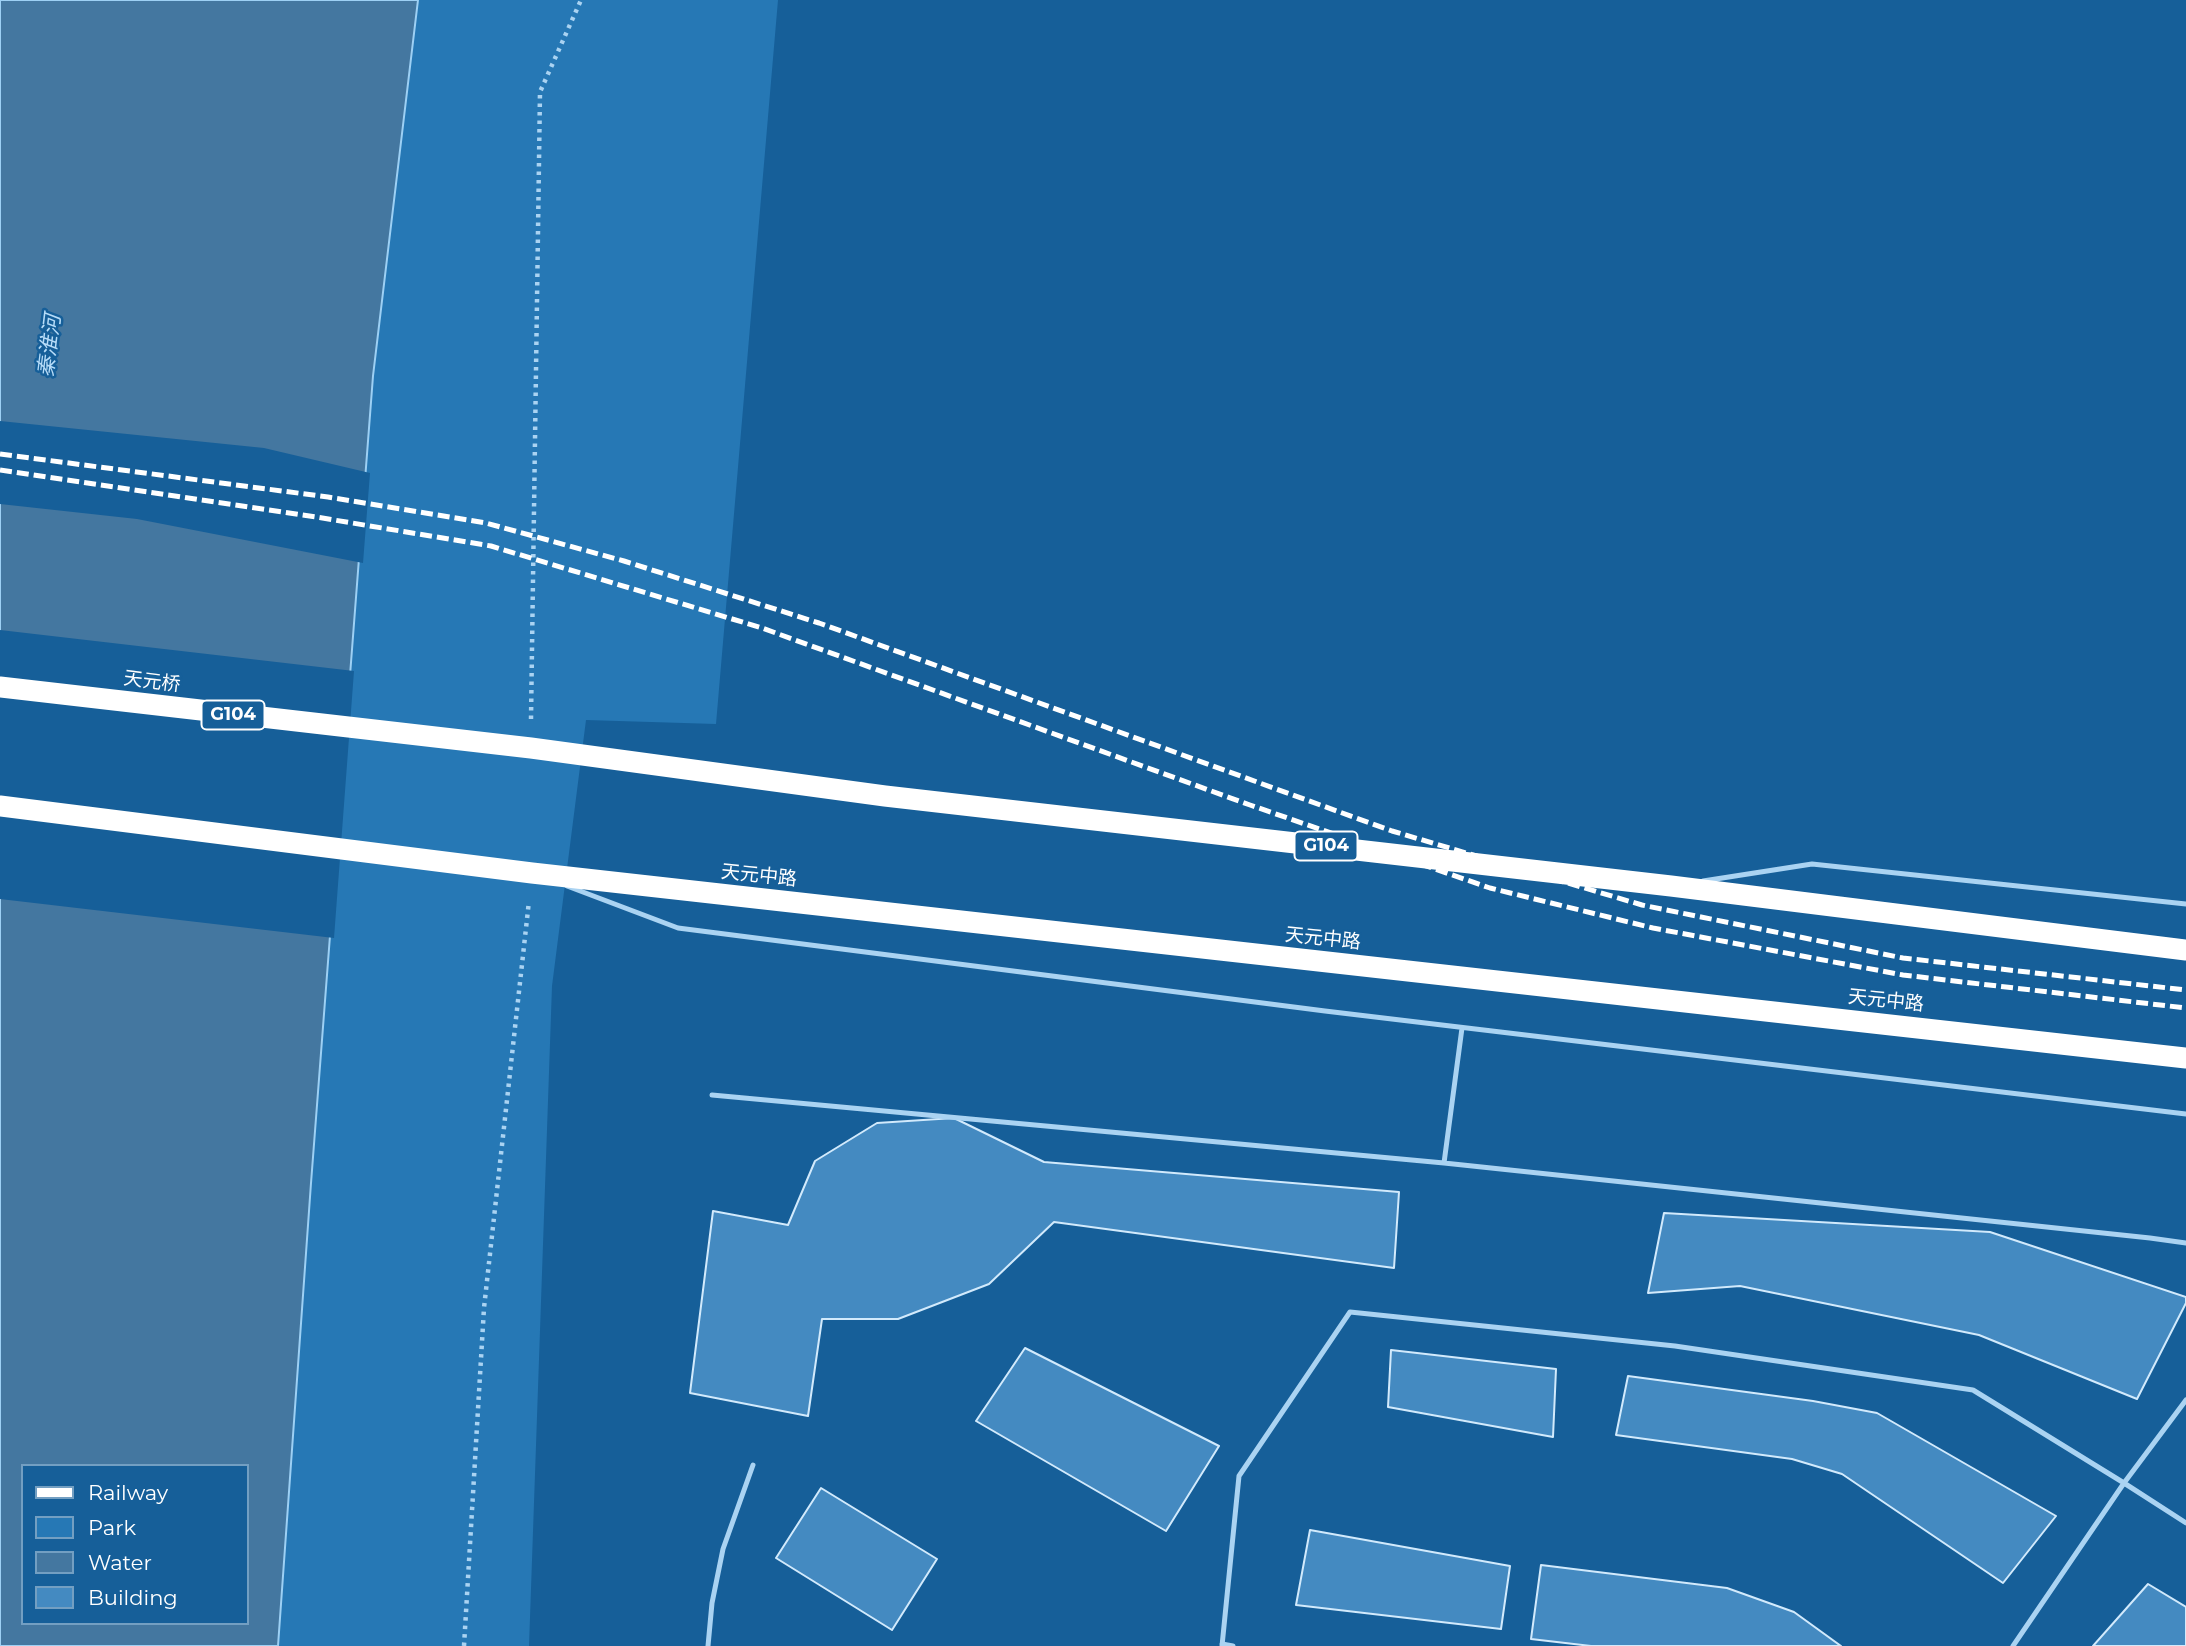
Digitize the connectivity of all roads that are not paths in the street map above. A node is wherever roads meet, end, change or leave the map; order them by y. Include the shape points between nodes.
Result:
1 (0, 687) edge
2 (0, 806) edge
3 (532, 873) junction
4 (1671, 886) junction
5 (2186, 904) edge
6 (2186, 950) edge
7 (1462, 1028) junction
8 (2186, 1058) edge
9 (712, 1095) dead end
10 (2186, 1114) edge
11 (1444, 1163) junction
12 (2186, 1243) edge
13 (2186, 1400) edge
14 (753, 1465) dead end
15 (2124, 1483) junction
16 (2186, 1523) edge
17 (1222, 1645) edge
18 (708, 1646) edge
19 (1233, 1646) edge
20 (2013, 1646) edge

1 - 4 highway, 天元桥 / G104 via 531,748 885,796
2 - 3 highway, 天元中路
3 - 7 lane via 678,928
3 - 8 highway, 天元中路
4 - 5 lane via 1812,864
4 - 6 highway, G104
7 - 10 lane
7 - 11 lane
9 - 11 lane
11 - 12 lane
13 - 15 lane
14 - 18 lane via 723,1549
15 - 16 lane
15 - 17 lane via 1973,1390 1675,1346 1350,1312 1239,1476
15 - 20 lane
17 - 19 lane

